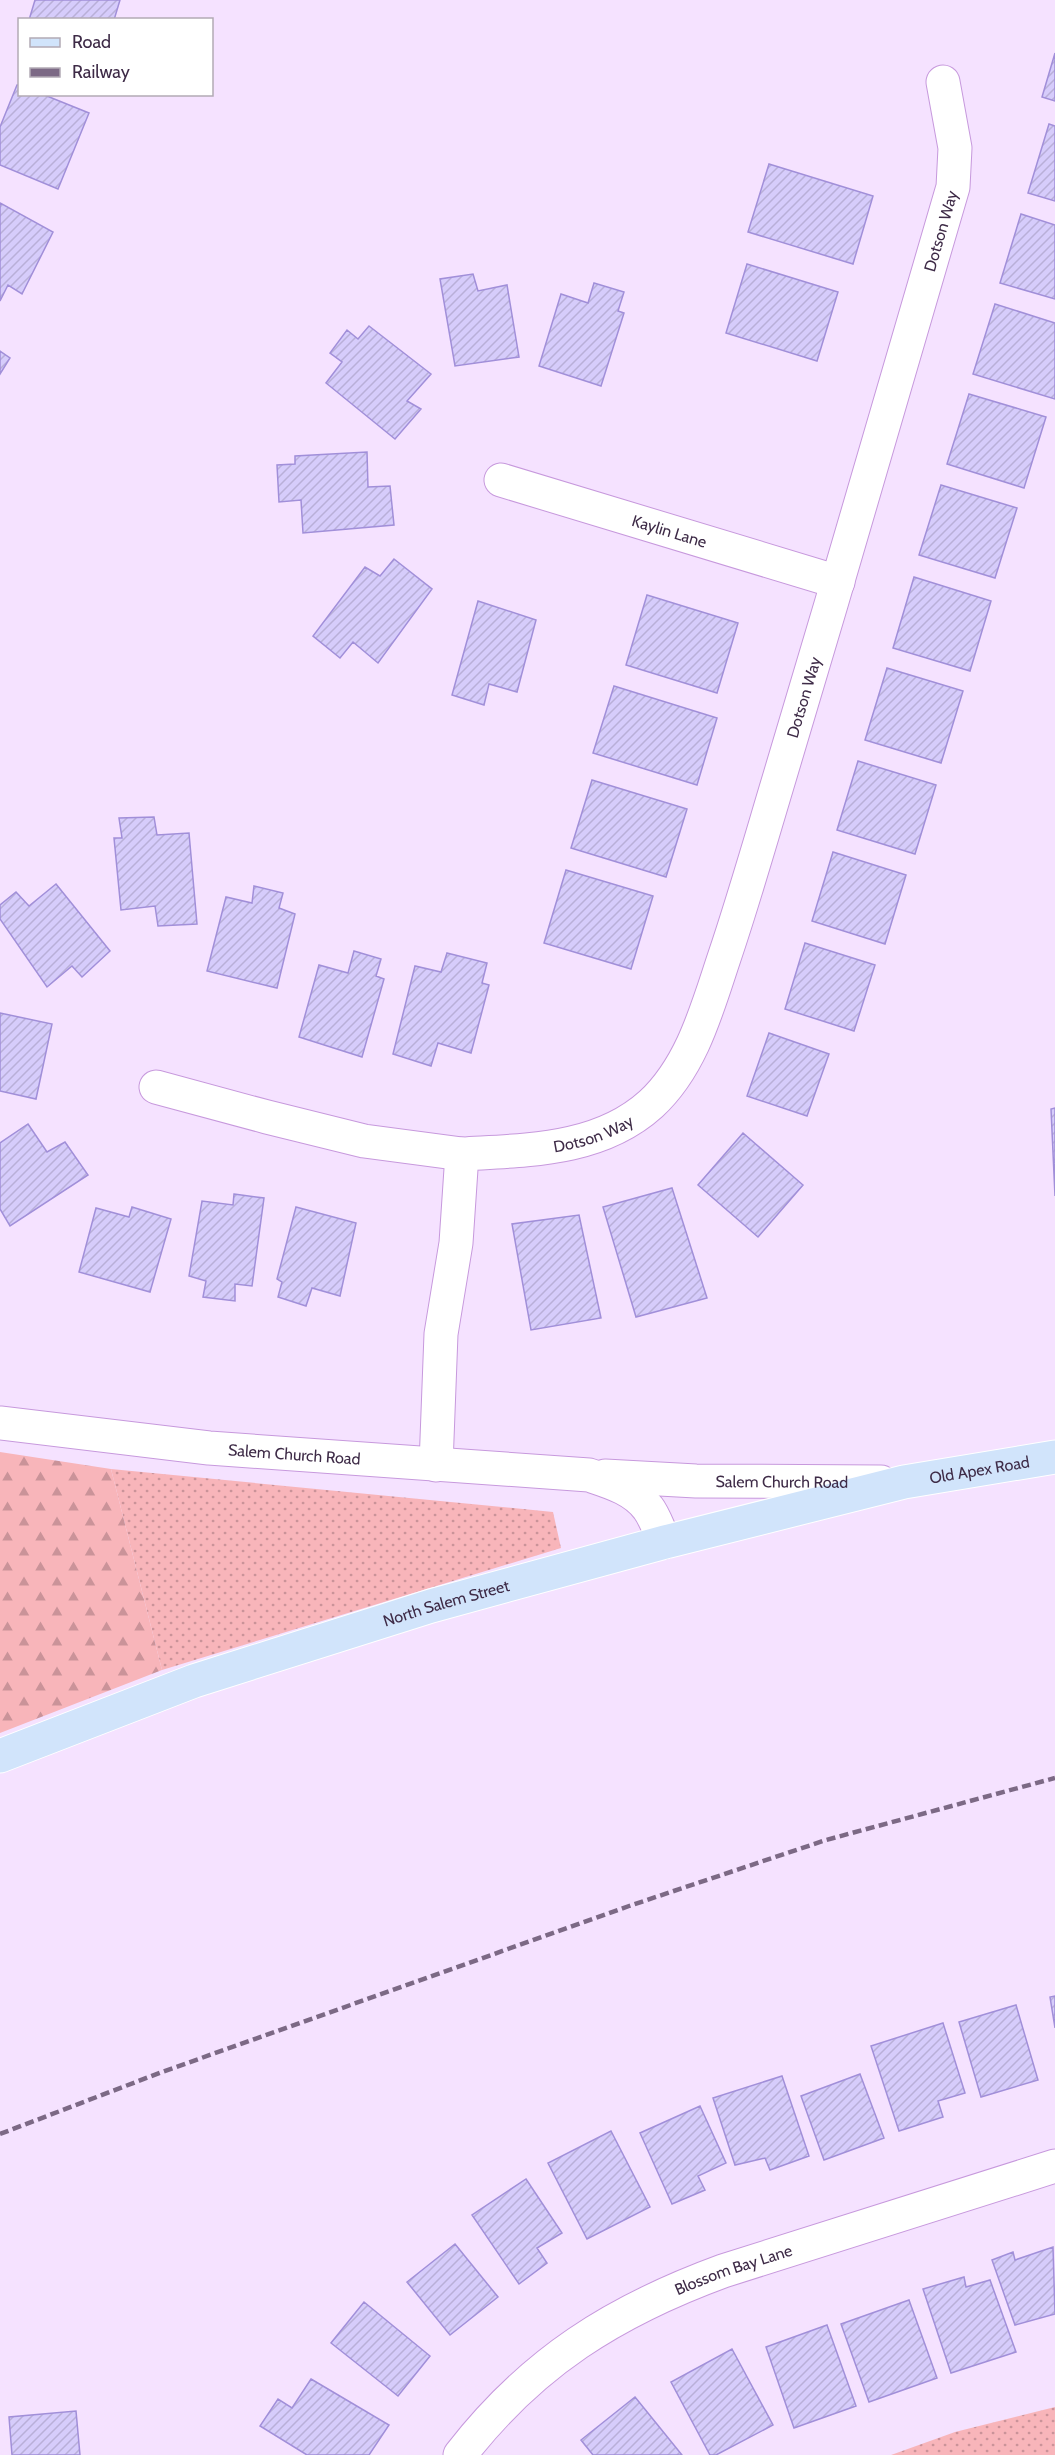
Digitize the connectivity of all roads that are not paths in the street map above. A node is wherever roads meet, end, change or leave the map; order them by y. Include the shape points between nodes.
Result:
1 (943, 82) dead end
2 (501, 480) dead end
3 (838, 582) junction
4 (156, 1087) dead end
5 (462, 1154) junction
6 (0, 1423) edge
7 (1055, 1457) edge
8 (436, 1465) junction
9 (589, 1475) junction
10 (904, 1482) junction
11 (665, 1542) junction
12 (0, 1756) edge
13 (1055, 2166) edge
14 (460, 2455) edge

1 - 3 street, Dotson Way via 955,148 953,187
2 - 3 street, Kaylin Lane
3 - 5 street, Dotson Way via 734,930 707,1010 683,1064 651,1104 580,1142 549,1149
4 - 5 street, Dotson Way via 364,1141
5 - 8 street via 456,1243 441,1334
6 - 8 street, Salem Church Road via 209,1448
7 - 10 main road, Old Apex Road
8 - 9 street, Salem Church Road
9 - 10 street, Salem Church Road via 696,1481
9 - 11 street, Salem Church Road via 615,1483 647,1507
10 - 11 main road, North Salem Street
11 - 12 main road, North Salem Street via 430,1606 194,1681
13 - 14 street, Blossom Bay Lane via 723,2271 643,2304 603,2325 528,2381 485,2423

